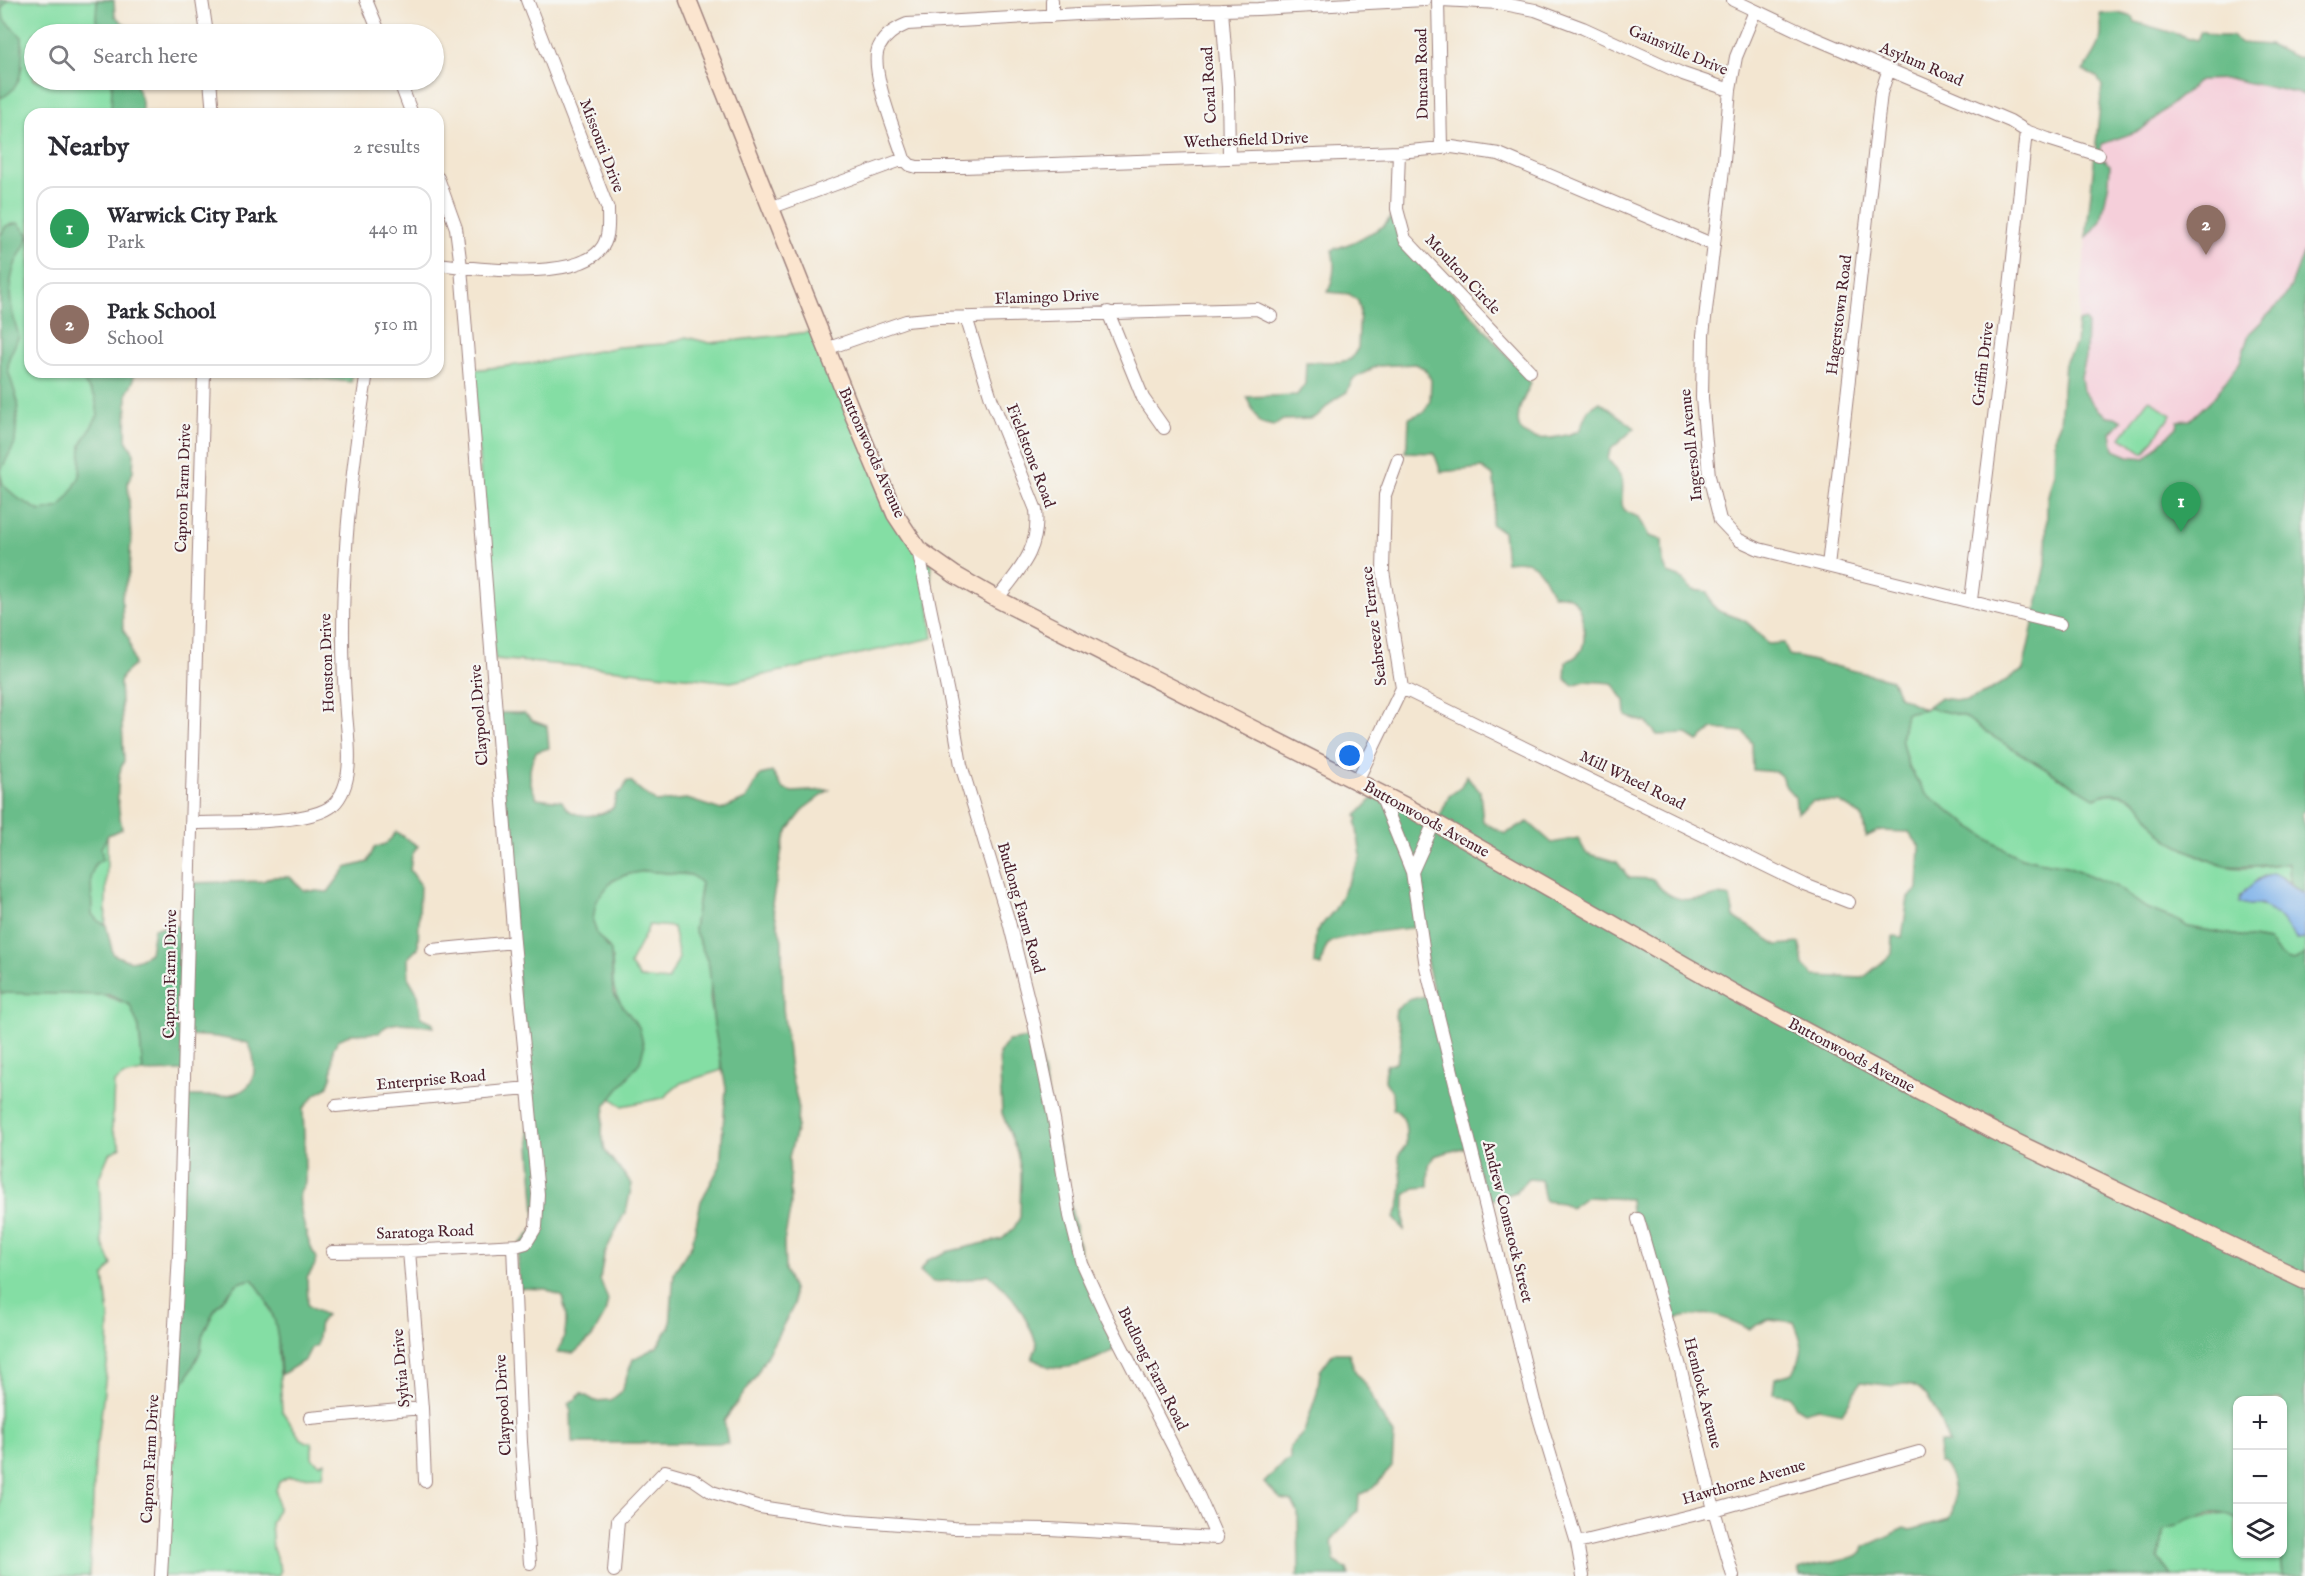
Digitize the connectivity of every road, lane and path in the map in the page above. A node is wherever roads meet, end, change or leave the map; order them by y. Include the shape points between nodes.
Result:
1 (202, 0) edge
2 (366, 0) edge
3 (526, 0) edge
4 (688, 0) edge
5 (1052, 0) edge
6 (1424, 0) edge
7 (1439, 0) edge
8 (1733, 0) edge
9 (1222, 10) junction
10 (1755, 11) junction
11 (1052, 16) junction
12 (206, 24) edge
13 (376, 24) edge
14 (1889, 69) junction
15 (211, 90) edge
16 (403, 90) edge
17 (1730, 90) junction
18 (212, 108) edge
19 (410, 108) edge
20 (2026, 131) junction
21 (1441, 147) junction
22 (1399, 152) junction
23 (2099, 155) dead end
24 (1229, 158) junction
25 (904, 159) junction
26 (444, 195) edge
27 (770, 208) junction
28 (1714, 245) junction
29 (444, 265) edge
30 (461, 267) junction
31 (1108, 312) junction
32 (1271, 316) dead end
33 (966, 317) junction
34 (826, 349) junction
35 (1530, 371) dead end
36 (204, 378) edge
37 (366, 378) edge
38 (1164, 428) dead end
39 (1398, 460) dead end
40 (918, 549) junction
41 (1828, 566) junction
42 (998, 599) junction
43 (1971, 600) junction
44 (2060, 624) dead end
45 (1402, 688) junction
46 (1357, 781) junction
47 (1380, 794) junction
48 (190, 823) junction
49 (1434, 823) junction
50 (1412, 872) junction
51 (1849, 902) dead end
52 (514, 942) junction
53 (432, 950) dead end
54 (528, 1088) junction
55 (336, 1106) dead end
56 (1638, 1219) dead end
57 (516, 1246) junction
58 (409, 1251) junction
59 (332, 1252) dead end
60 (2305, 1281) edge
61 (422, 1408) junction
62 (310, 1418) dead end
63 (1919, 1452) dead end
64 (425, 1482) dead end
65 (1714, 1510) junction
66 (1577, 1543) junction
67 (530, 1563) dead end
68 (614, 1571) dead end
69 (161, 1576) edge
70 (1583, 1576) edge
71 (1732, 1576) edge

1 - 12 street
2 - 13 street
3 - 30 street, Missouri Drive via 608,209 608,233 600,250 579,264 515,270
4 - 27 street, Buttonwoods Avenue
5 - 11 street
6 - 9 street
7 - 17 street, Gainsville Drive via 1499,3 1535,10 1683,74
7 - 21 street, Duncan Road
8 - 10 street, Asylum Road
9 - 11 street
9 - 24 street, Coral Road
10 - 14 street, Asylum Road
10 - 17 street, Ingersoll Avenue via 1736,57
11 - 25 street via 907,24 887,34 878,47 877,73
14 - 20 street, Asylum Road
14 - 41 street, Hagerstown Road via 1881,93
15 - 18 street
16 - 19 street
17 - 28 street, Ingersoll Avenue
20 - 23 street, Asylum Road
20 - 43 street, Griffin Drive
21 - 22 street, Wethersfield Drive
21 - 28 street, Wethersfield Drive via 1499,154
22 - 24 street, Wethersfield Drive
22 - 35 street, Moulton Circle via 1397,208 1405,238
24 - 25 street, Wethersfield Drive via 963,167 916,167
25 - 27 street
26 - 30 street, Claypool Drive via 456,228
27 - 34 street, Buttonwoods Avenue
28 - 41 street, Ingersoll Avenue via 1703,335 1702,389 1715,507 1724,526 1749,546
29 - 30 street, Missouri Drive
30 - 52 street, Claypool Drive
31 - 32 street, Flamingo Drive via 1257,309
31 - 33 street, Flamingo Drive
31 - 38 street via 1143,398
33 - 34 street, Flamingo Drive via 906,321
33 - 42 street, Fieldstone Road via 991,398 1036,510 1038,525 1026,561
34 - 40 street, Buttonwoods Avenue via 896,514
36 - 48 street, Capron Farm Drive
37 - 48 street, Houston Drive via 344,575 342,640 350,766 342,790 335,803 323,812 287,819
39 - 45 street, Seabreeze Terrace via 1384,495 1383,571
40 - 42 street, Buttonwoods Avenue
40 - 68 street, Budlong Farm Road via 961,765 1009,922 1034,1023 1082,1264 1216,1538 846,1520 760,1507 665,1471 618,1520
41 - 43 street, Ingersoll Avenue
42 - 46 street, Buttonwoods Avenue
43 - 44 street, Ingersoll Avenue
45 - 46 street, Seabreeze Terrace
45 - 51 street, Mill Wheel Road via 1805,885
46 - 47 street, Buttonwoods Avenue
47 - 49 street, Buttonwoods Avenue
47 - 50 street, Andrew Comstock Street
48 - 69 street, Capron Farm Drive via 179,1253
49 - 50 street
49 - 60 street, Buttonwoods Avenue via 1734,993 1993,1131
50 - 66 street, Andrew Comstock Street via 1426,967 1534,1401
52 - 53 street
52 - 54 street, Claypool Drive
54 - 55 street, Enterprise Road
54 - 57 street, Claypool Drive via 536,1227 526,1243
56 - 65 street, Hemlock Avenue via 1681,1370
57 - 58 street, Saratoga Road
57 - 67 street, Claypool Drive via 521,1442
58 - 59 street, Saratoga Road
58 - 61 street, Sylvia Drive
61 - 62 street
61 - 64 street, Sylvia Drive
63 - 65 street, Hawthorne Avenue
65 - 66 street, Hawthorne Avenue
65 - 71 street, Hemlock Avenue
66 - 70 street, Andrew Comstock Street

